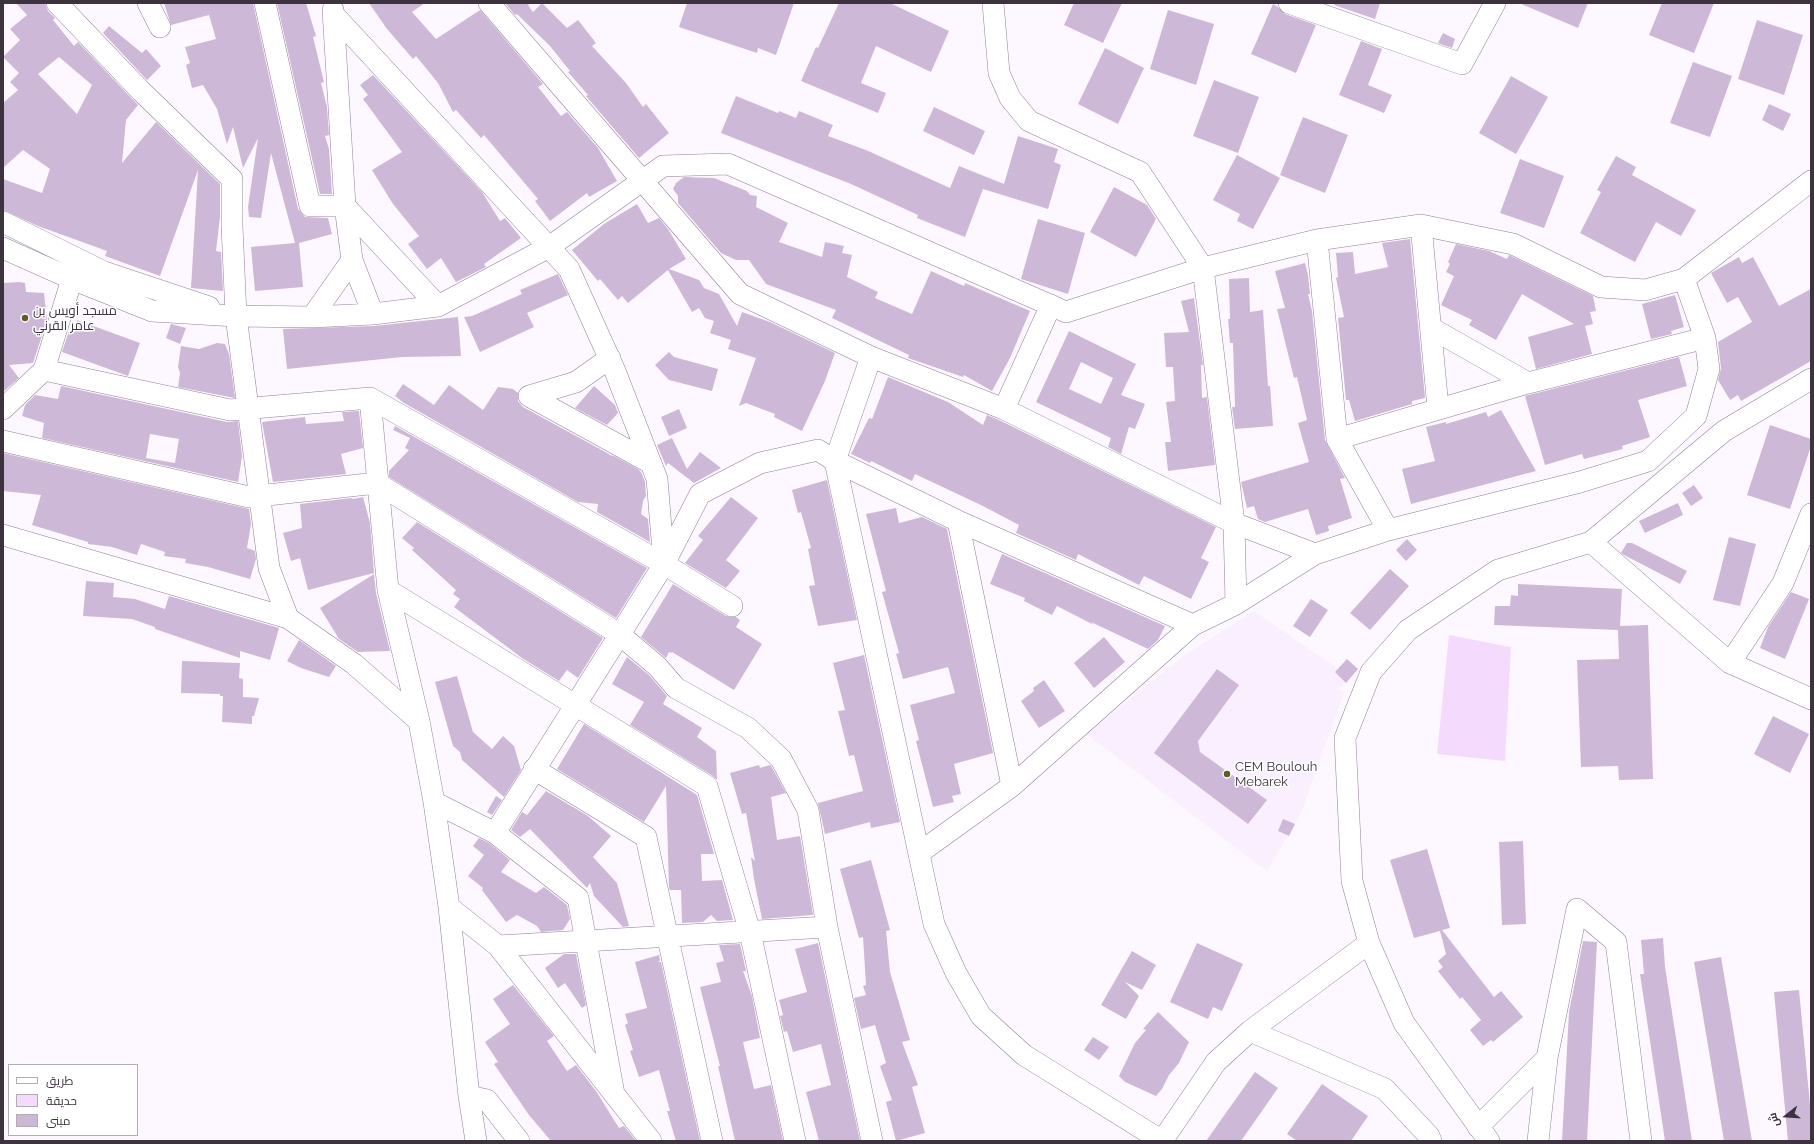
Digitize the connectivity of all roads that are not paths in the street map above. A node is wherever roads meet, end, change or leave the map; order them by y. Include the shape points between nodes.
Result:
1 (57, 3) edge
2 (148, 3) edge
3 (265, 3) edge
4 (489, 3) edge
5 (993, 3) edge
6 (1289, 3) edge
7 (1495, 3) edge
8 (333, 9) edge
9 (160, 27) dead end
10 (641, 180) junction
11 (1811, 181) edge
12 (345, 206) junction
13 (3, 222) edge
14 (1421, 225) junction
15 (1317, 240) junction
16 (549, 247) junction
17 (3, 248) edge
18 (352, 260) junction
19 (1203, 268) junction
20 (72, 279) junction
21 (1684, 279) junction
22 (438, 306) junction
23 (1051, 306) junction
24 (373, 314) junction
25 (236, 316) junction
26 (312, 317) junction
27 (1431, 328) junction
28 (1705, 338) junction
29 (871, 357) junction
30 (610, 358) junction
31 (44, 370) junction
32 (1811, 379) edge
33 (1528, 384) junction
34 (370, 398) junction
35 (1438, 408) junction
36 (3, 409) edge
37 (248, 409) junction
38 (1004, 410) junction
39 (1337, 439) junction
40 (3, 440) edge
41 (835, 461) junction
42 (651, 463) junction
43 (377, 482) junction
44 (258, 496) junction
45 (1811, 514) edge
46 (958, 521) junction
47 (1234, 523) junction
48 (1388, 530) junction
49 (3, 535) edge
50 (1591, 542) junction
51 (1315, 554) junction
52 (664, 564) junction
53 (388, 590) junction
54 (1236, 604) junction
55 (732, 606) dead end
56 (288, 618) junction
57 (1193, 625) junction
58 (619, 634) junction
59 (1730, 662) junction
60 (1811, 699) edge
61 (574, 706) junction
62 (419, 721) junction
63 (534, 769) junction
64 (1012, 786) junction
65 (434, 802) junction
66 (495, 833) junction
67 (919, 853) junction
68 (449, 907) junction
69 (827, 927) junction
70 (750, 932) junction
71 (668, 936) junction
72 (586, 941) junction
73 (1369, 943) junction
74 (498, 946) junction
75 (1250, 1031) junction
76 (1547, 1058) junction
77 (614, 1094) junction
78 (469, 1096) junction
79 (1484, 1134) edge
80 (476, 1141) edge
81 (519, 1141) edge
82 (651, 1141) edge
83 (712, 1141) edge
84 (795, 1141) edge
85 (872, 1141) edge
86 (1162, 1141) edge
87 (1431, 1141) edge
88 (1538, 1141) edge
89 (1641, 1141) edge

1 - 25 street via 141,91 232,179
2 - 9 street
3 - 12 street via 310,206
4 - 10 street
5 - 19 street via 999,73 1010,98 1030,121 1140,172
6 - 7 street via 1462,64
8 - 12 street
8 - 16 street
10 - 16 street
10 - 23 street via 663,166 728,164
10 - 29 street via 740,294
11 - 21 street
12 - 18 street
12 - 22 street
13 - 25 street via 104,272
14 - 15 street
14 - 21 street via 1513,244 1600,288 1645,290
14 - 27 street
15 - 19 street
15 - 39 street
16 - 22 street
16 - 30 street via 569,269
17 - 20 street
18 - 24 street
18 - 26 street
19 - 23 street via 1066,312
19 - 47 street
20 - 25 street via 152,311
20 - 31 street
21 - 28 street
22 - 24 street
23 - 38 street
24 - 26 street
25 - 26 street
25 - 37 street
27 - 33 street
27 - 35 street
28 - 33 street
28 - 48 street via 1709,368 1696,416 1648,461 1580,482
29 - 38 street
29 - 41 street
30 - 42 street
30 - 42 street via 576,382 529,396
31 - 36 street
31 - 37 street via 230,410
32 - 50 street via 1724,431
33 - 35 street
34 - 37 street
34 - 43 street
34 - 52 street
35 - 39 street
37 - 44 street
38 - 47 street
39 - 48 street
40 - 44 street via 249,497
41 - 46 street
41 - 52 street via 818,450 760,463 700,494
41 - 67 street
42 - 52 street via 657,479
43 - 44 street
43 - 53 street
43 - 58 street
44 - 56 street via 269,568
45 - 59 street via 1784,583
46 - 57 street
46 - 64 street
47 - 51 street
47 - 54 street
48 - 51 street
49 - 56 street
50 - 59 street
50 - 73 street via 1498,570 1408,630 1371,672 1345,738 1352,881
51 - 54 street
52 - 55 street
52 - 58 street
53 - 61 street
53 - 62 street
54 - 57 street
56 - 62 street via 354,664
57 - 64 street
58 - 61 street
58 - 69 street via 657,666 676,688 748,728 781,759 808,810
59 - 60 street
61 - 63 street
61 - 70 street via 707,786
62 - 65 street
63 - 66 street
63 - 71 street via 646,837
64 - 67 street
65 - 66 street
65 - 68 street
66 - 72 street via 578,898
67 - 86 street via 934,924 956,973 981,1016 1024,1055
68 - 74 street
68 - 78 street
69 - 70 street
69 - 85 street
70 - 71 street
70 - 84 street
71 - 72 street
71 - 83 street
72 - 74 street
72 - 77 street
73 - 75 street
73 - 79 street via 1404,1023
74 - 77 street
75 - 86 street via 1216,1062
75 - 87 street via 1385,1089
76 - 79 street
76 - 88 street
76 - 89 street via 1577,909 1616,942
77 - 82 street
78 - 80 street
78 - 81 street via 487,1100

